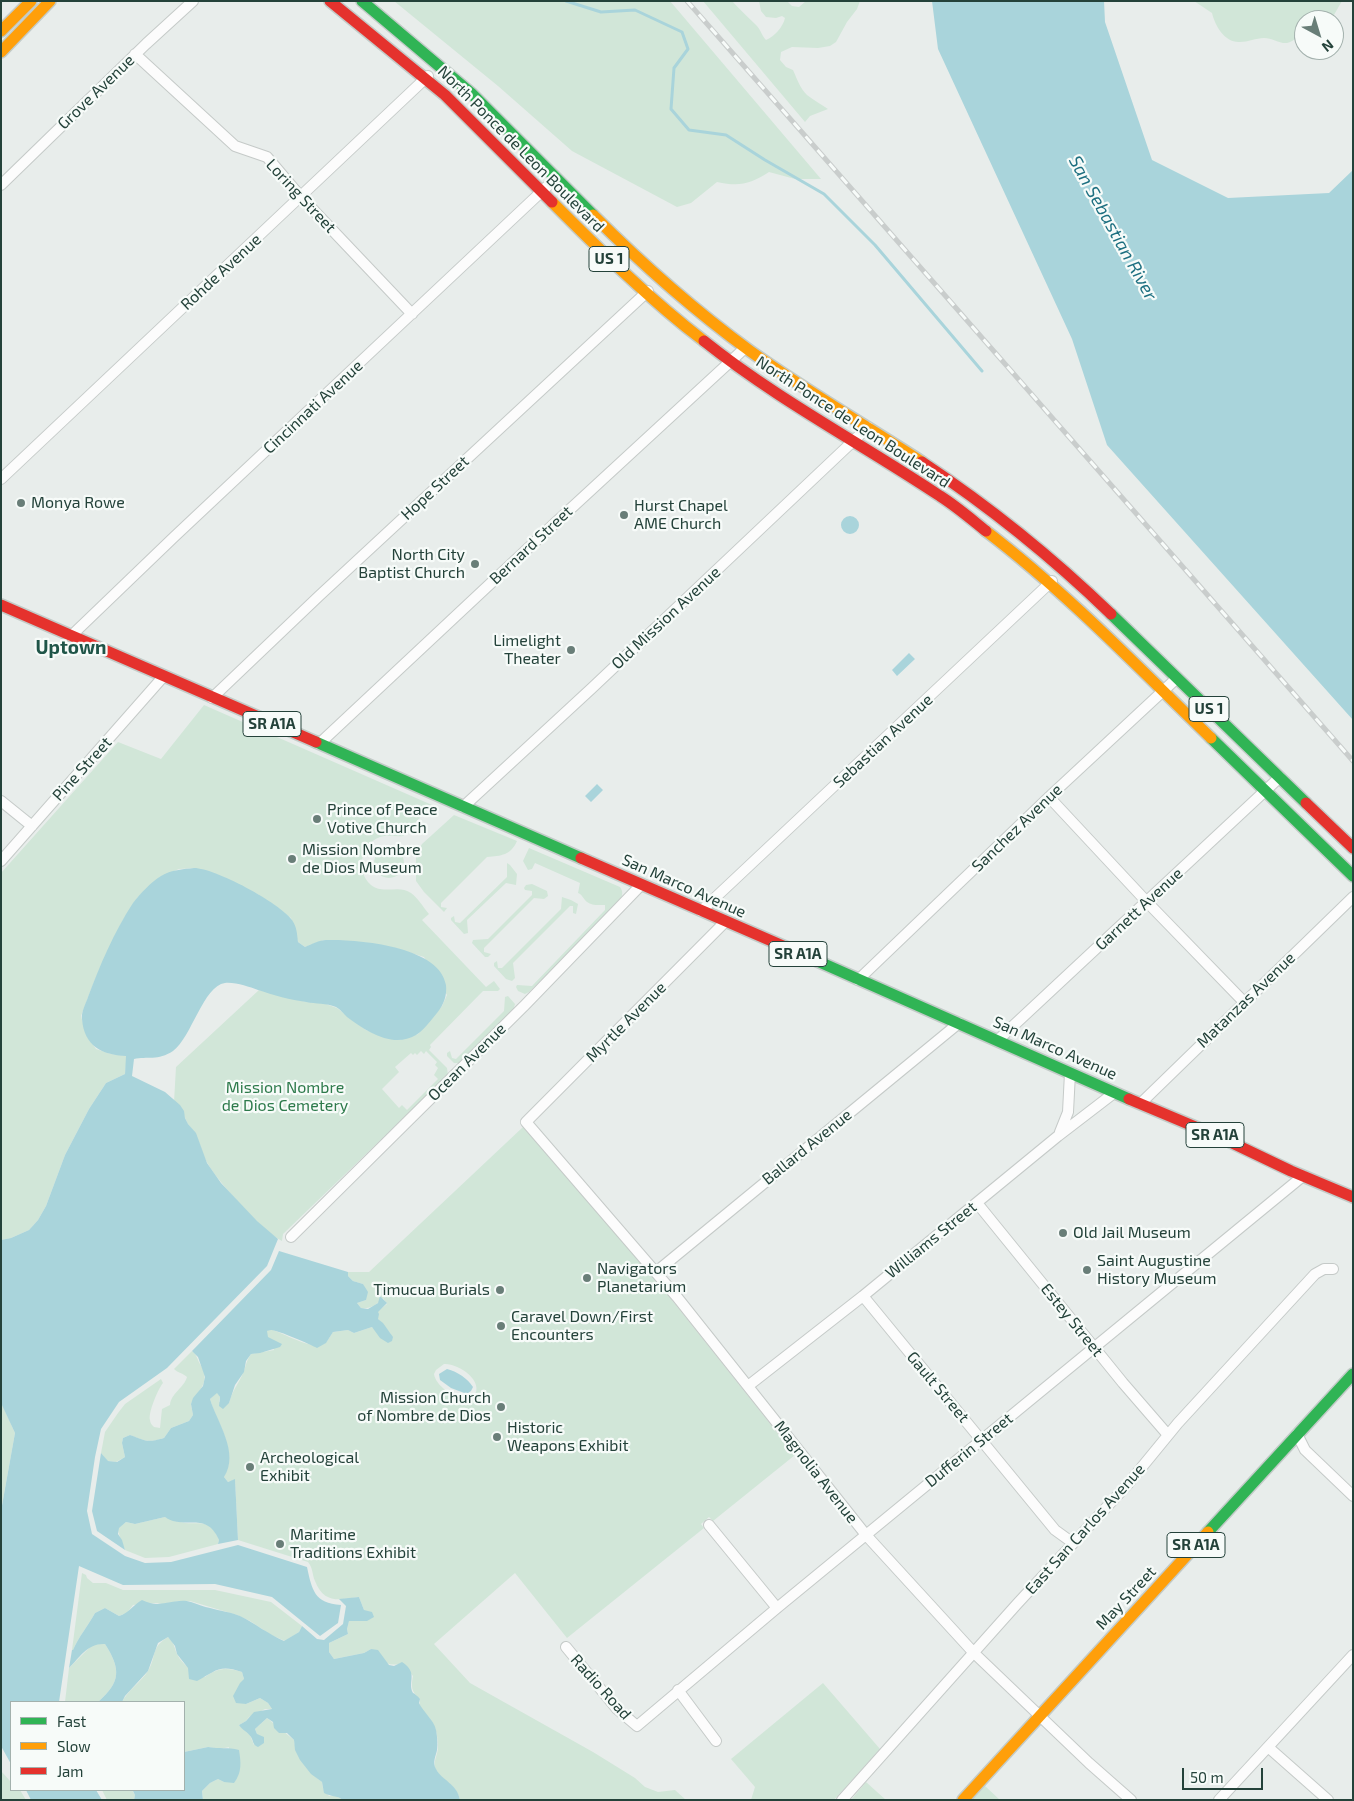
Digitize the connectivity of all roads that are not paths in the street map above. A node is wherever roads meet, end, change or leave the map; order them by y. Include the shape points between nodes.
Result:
1 (31, 1) edge
2 (50, 1) edge
3 (192, 1) edge
4 (330, 1) edge
5 (362, 1) edge
6 (1, 31) edge
7 (1, 52) edge
8 (135, 54) junction
9 (440, 65) junction
10 (426, 78) junction
11 (556, 178) junction
12 (1, 185) edge
13 (542, 191) junction
14 (300, 196) junction
15 (660, 280) junction
16 (645, 294) junction
17 (412, 314) junction
18 (746, 348) junction
19 (730, 362) junction
20 (868, 427) junction
21 (853, 441) junction
22 (1, 479) edge
23 (1065, 570) junction
24 (1050, 583) junction
25 (1, 605) edge
26 (71, 636) junction
27 (163, 677) junction
28 (1177, 678) junction
29 (1163, 691) junction
30 (212, 698) junction
31 (319, 744) junction
32 (1280, 777) junction
33 (1265, 790) junction
34 (1049, 797) junction
35 (1, 801) edge
36 (463, 807) junction
37 (32, 826) junction
38 (1353, 848) edge
39 (1, 861) edge
40 (1353, 876) edge
41 (641, 885) junction
42 (1353, 897) edge
43 (1146, 901) junction
44 (701, 911) junction
45 (725, 922) junction
46 (858, 980) junction
47 (1244, 1002) junction
48 (959, 1023) junction
49 (998, 1040) junction
50 (1070, 1073) junction
51 (1114, 1093) junction
52 (1140, 1104) junction
53 (526, 1122) joint
54 (1058, 1136) junction
55 (1302, 1176) junction
56 (1352, 1198) edge
57 (977, 1203) junction
58 (291, 1237) dead end
59 (1333, 1269) dead end
60 (656, 1272) junction
61 (862, 1296) junction
62 (1095, 1347) junction
63 (1353, 1374) edge
64 (748, 1386) junction
65 (1298, 1434) junction
66 (1168, 1435) junction
67 (982, 1440) junction
68 (1353, 1496) edge
69 (709, 1525) dead end
70 (866, 1535) junction
71 (1073, 1543) junction
72 (777, 1608) junction
73 (566, 1647) dead end
74 (974, 1653) junction
75 (1353, 1655) edge
76 (678, 1690) junction
77 (1040, 1717) junction
78 (636, 1726) joint
79 (716, 1742) dead end
80 (1268, 1747) junction
81 (842, 1800) edge
82 (963, 1800) edge
83 (1131, 1800) edge
84 (1219, 1800) edge
85 (1328, 1800) edge

1 - 6 main road
2 - 7 main road
3 - 8 street, Grove Avenue
4 - 10 main road, North Ponce de Leon Boulevard / US 1
5 - 9 main road, North Ponce de Leon Boulevard / US 1
8 - 12 street, Grove Avenue
8 - 14 street, Loring Street via 235,146 267,157
9 - 10 street, Rohde Avenue
9 - 11 main road, North Ponce de Leon Boulevard / US 1 via 495,115
10 - 13 main road, North Ponce de Leon Boulevard / US 1
10 - 14 street, Rohde Avenue
11 - 13 street, Cincinnati Avenue
11 - 15 main road, North Ponce de Leon Boulevard / US 1
13 - 16 main road, North Ponce de Leon Boulevard / US 1
13 - 17 street, Cincinnati Avenue
14 - 17 street, Loring Street
14 - 22 street, Rohde Avenue
15 - 16 street, Hope Street
15 - 18 main road, North Ponce de Leon Boulevard / US 1
16 - 19 main road, North Ponce de Leon Boulevard / US 1
16 - 30 street, Hope Street
17 - 26 street, Cincinnati Avenue
18 - 19 street, Bernard Street
18 - 20 main road, North Ponce de Leon Boulevard / US 1
19 - 21 main road, North Ponce de Leon Boulevard / US 1
19 - 31 street, Bernard Street
20 - 21 street, Old Mission Avenue
20 - 23 main road, North Ponce de Leon Boulevard / US 1 via 971,494
21 - 24 main road, North Ponce de Leon Boulevard / US 1 via 955,507
21 - 36 street, Old Mission Avenue
23 - 24 street, Sebastian Avenue
23 - 28 main road, North Ponce de Leon Boulevard / US 1
24 - 29 main road, North Ponce de Leon Boulevard / US 1
24 - 44 street, Sebastian Avenue
25 - 26 main road, San Marco Avenue / SR A1A
26 - 27 main road, San Marco Avenue / SR A1A
27 - 30 main road, San Marco Avenue / SR A1A
27 - 37 street, Pine Street
28 - 29 street, Sanchez Avenue
28 - 32 main road, North Ponce de Leon Boulevard / US 1
29 - 33 main road, North Ponce de Leon Boulevard / US 1
29 - 34 street, Sanchez Avenue
30 - 31 main road, San Marco Avenue / SR A1A
31 - 36 main road, San Marco Avenue / SR A1A
32 - 33 street, Garnett Avenue
32 - 38 main road, North Ponce de Leon Boulevard / US 1
33 - 40 main road, North Ponce de Leon Boulevard / US 1
33 - 43 street, Garnett Avenue
34 - 43 street
34 - 46 street, Sanchez Avenue
35 - 37 street
36 - 41 main road, San Marco Avenue / SR A1A
37 - 39 street, Pine Street
41 - 44 main road, San Marco Avenue / SR A1A
41 - 58 street, Ocean Avenue
42 - 47 street, Matanzas Avenue
43 - 47 street
43 - 49 street, Garnett Avenue
44 - 45 main road, San Marco Avenue / SR A1A
45 - 46 main road, San Marco Avenue / SR A1A
45 - 53 street, Myrtle Avenue
46 - 48 main road, San Marco Avenue / SR A1A
47 - 52 street, Matanzas Avenue
48 - 49 main road, San Marco Avenue / SR A1A
48 - 60 street, Ballard Avenue
49 - 50 main road, San Marco Avenue / SR A1A
50 - 51 main road, San Marco Avenue / SR A1A
50 - 54 street via 1068,1112
51 - 52 main road, San Marco Avenue / SR A1A
51 - 54 street, Williams Street
52 - 55 main road, San Marco Avenue / SR A1A
53 - 60 street, Magnolia Avenue
54 - 57 street, Williams Street
55 - 56 main road, San Marco Avenue / SR A1A
55 - 62 street, Dufferin Street
57 - 61 street, Williams Street
57 - 62 street, Estey Street
59 - 66 street, East San Carlos Avenue via 1315,1274
60 - 64 street, Magnolia Avenue
61 - 64 street, Williams Street
61 - 67 street, Gault Street
62 - 66 street, Estey Street
62 - 67 street, Dufferin Street
63 - 65 main road, May Street / SR A1A
64 - 70 street, Magnolia Avenue
65 - 68 street via 1304,1450
65 - 77 main road, May Street / SR A1A
66 - 71 street, East San Carlos Avenue
67 - 70 street, Dufferin Street
67 - 71 street, Gault Street via 1055,1530
69 - 72 street
70 - 72 street, Dufferin Street
70 - 74 street, Magnolia Avenue
71 - 74 street, East San Carlos Avenue
72 - 76 street, Dufferin Street
73 - 78 street, Radio Road via 617,1709
74 - 77 street, Magnolia Avenue
74 - 81 street, East San Carlos Avenue
75 - 80 street
76 - 78 street, Dufferin Street
76 - 79 street
77 - 82 main road, May Street / SR A1A
77 - 83 street, Magnolia Avenue
80 - 84 street
80 - 85 street

